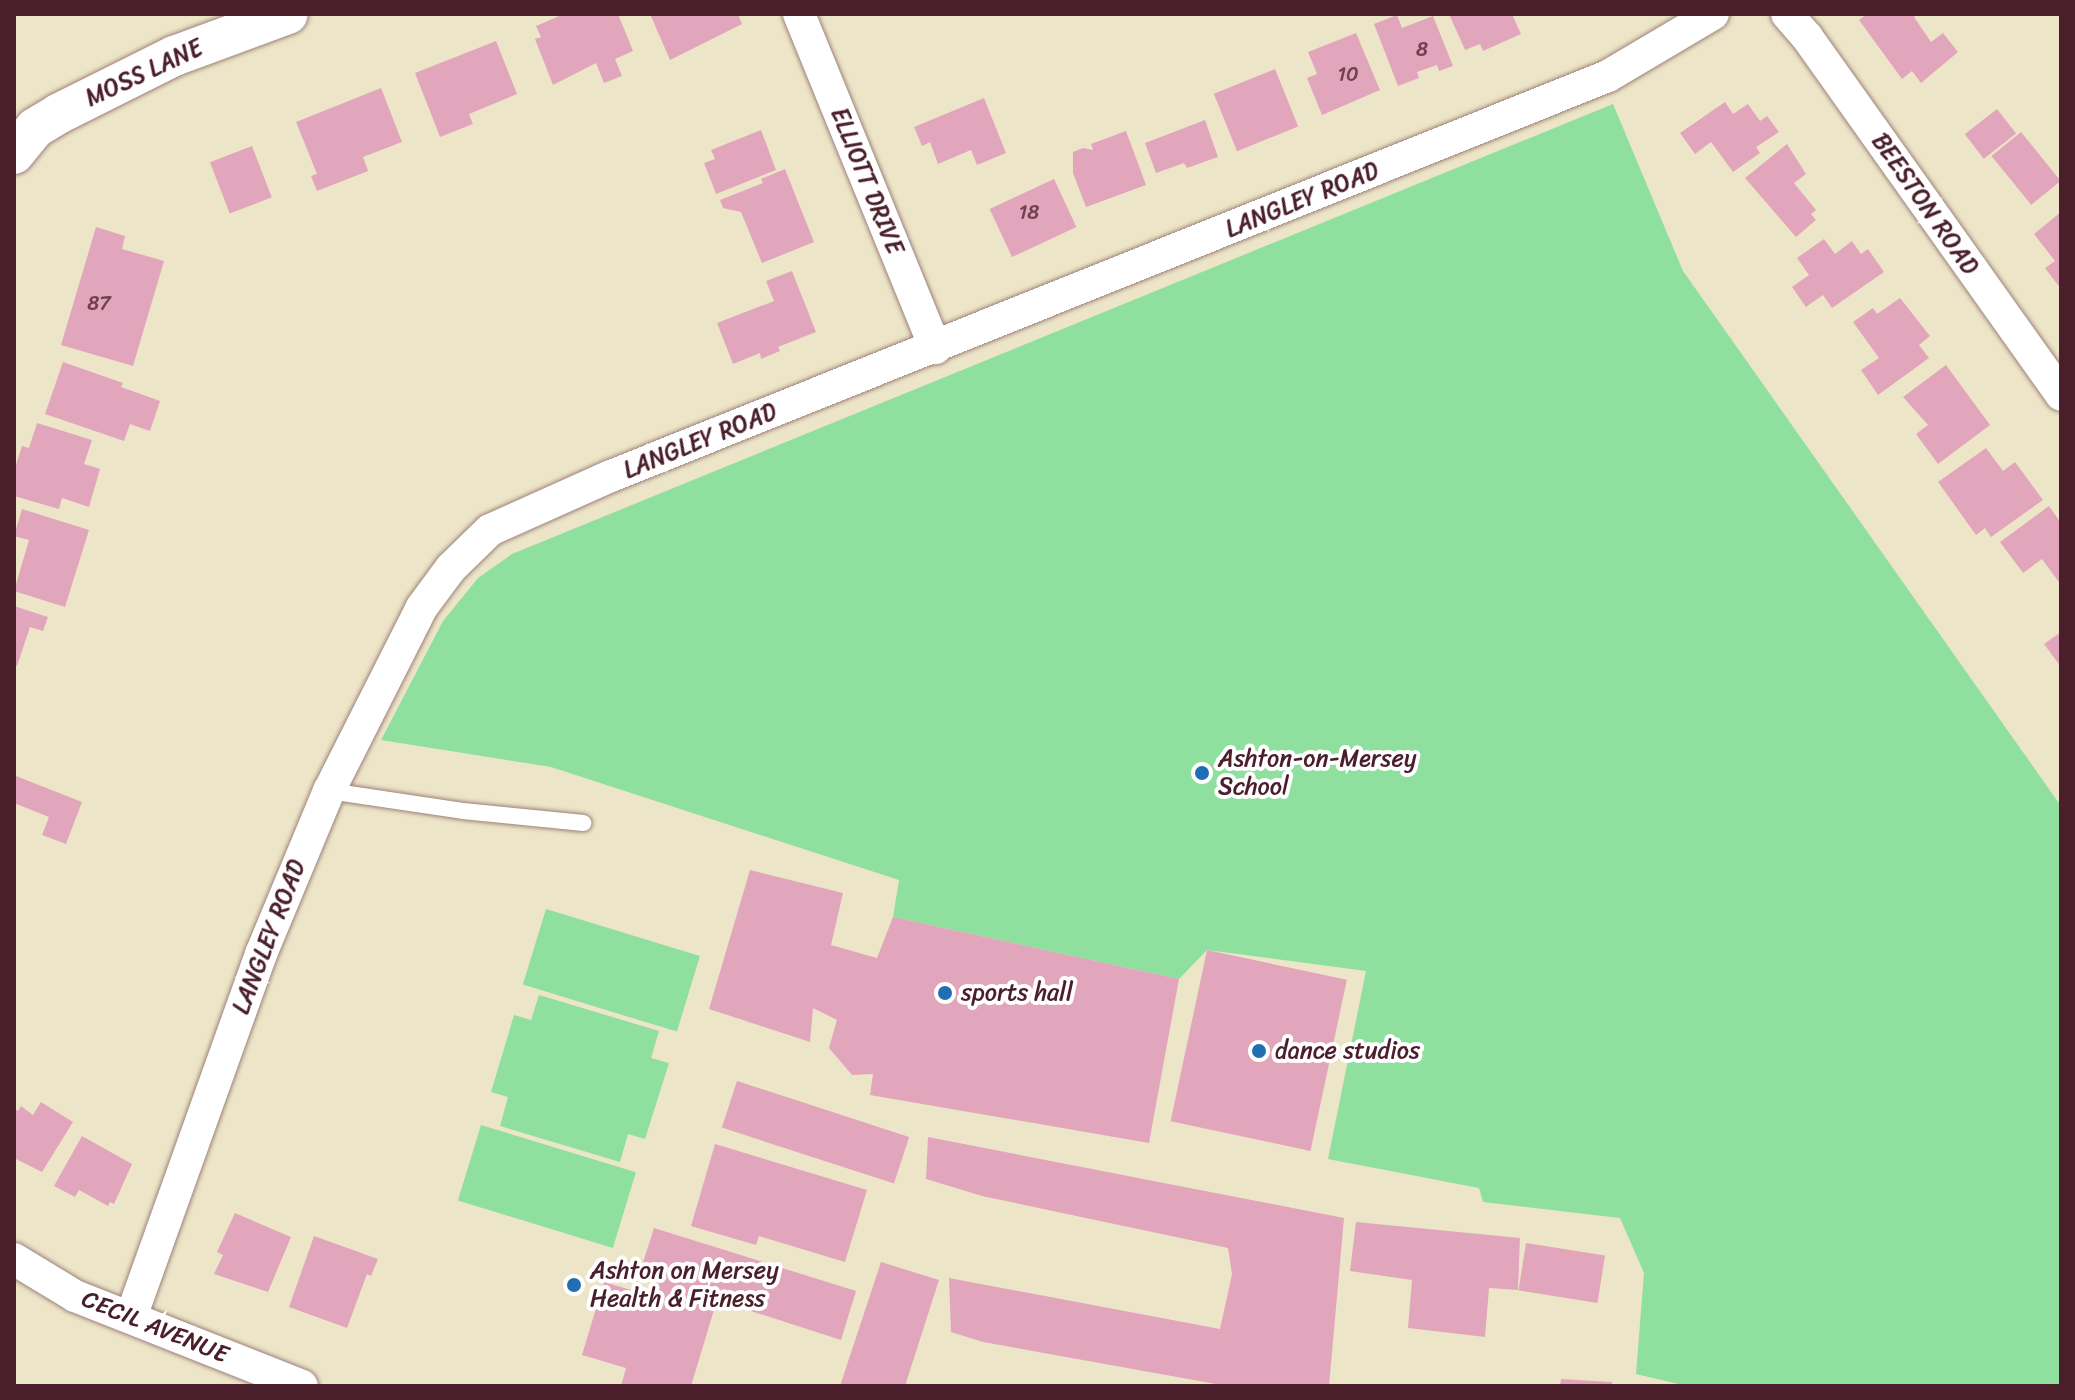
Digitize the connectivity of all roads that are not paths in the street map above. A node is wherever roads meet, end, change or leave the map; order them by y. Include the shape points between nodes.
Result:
1 (288, 14) edge
2 (799, 14) edge
3 (1713, 14) edge
4 (1787, 14) edge
5 (16, 147) edge
6 (935, 348) junction
7 (2061, 395) edge
8 (329, 791) junction
9 (583, 823) dead end
10 (14, 1259) edge
11 (131, 1317) junction
12 (302, 1386) edge

1 - 5 street, MOSS LANE via 174,56 58,114
2 - 6 street, ELLIOTT DRIVE
3 - 6 street, LANGLEY ROAD via 1608,76
4 - 7 street, BEESTON ROAD
6 - 8 street, LANGLEY ROAD via 611,476 490,530 451,568 422,607
8 - 9 lane
8 - 11 street, LANGLEY ROAD via 261,954
10 - 11 street, CECIL AVENUE via 75,1296
11 - 12 street, CECIL AVENUE

